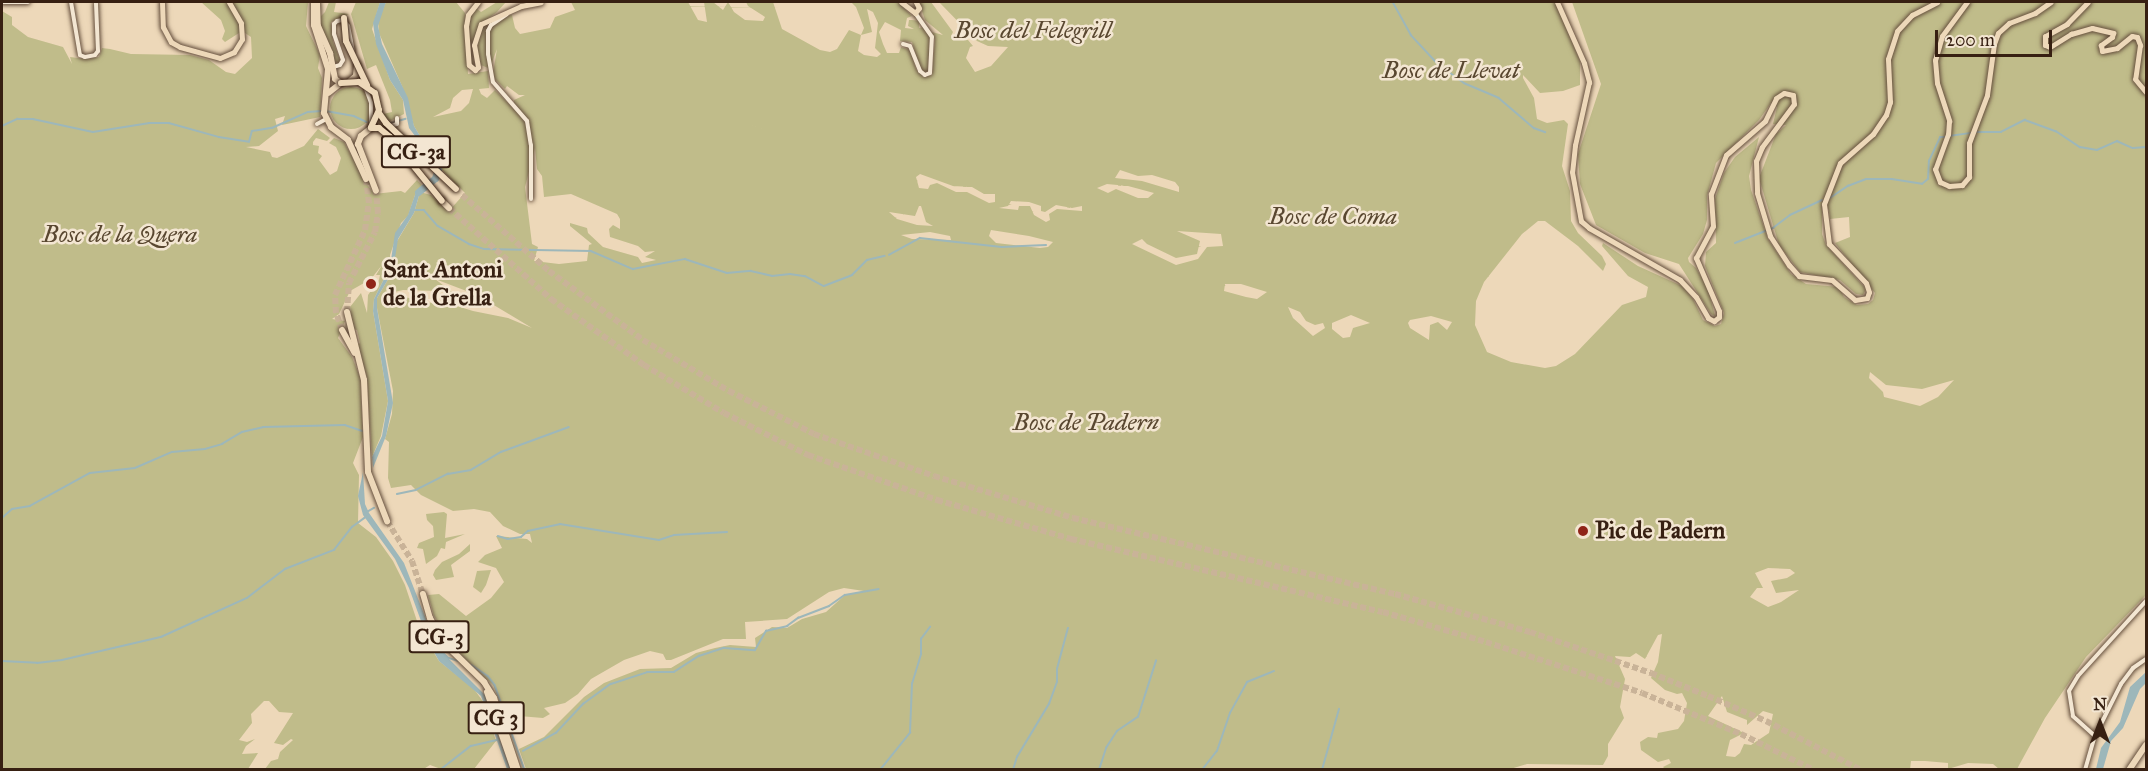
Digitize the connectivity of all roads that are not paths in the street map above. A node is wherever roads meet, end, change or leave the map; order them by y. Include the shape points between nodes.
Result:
1 (2, 2) edge
2 (28, 2) edge
3 (71, 2) edge
4 (162, 2) edge
5 (229, 2) edge
6 (316, 2) edge
7 (478, 2) edge
8 (541, 2) edge
9 (901, 2) edge
10 (916, 2) edge
11 (1557, 2) edge
12 (1936, 2) edge
13 (1967, 2) edge
14 (2051, 2) edge
15 (2088, 2) edge
16 (96, 3) dead end
17 (509, 11) junction
18 (915, 13) junction
19 (344, 18) dead end
20 (903, 44) dead end
21 (356, 64) junction
22 (332, 72) junction
23 (350, 81) junction
24 (341, 83) junction
25 (368, 86) junction
26 (2146, 92) edge
27 (326, 97) junction
28 (379, 113) junction
29 (397, 118) dead end
30 (326, 119) junction
31 (318, 124) dead end
32 (371, 128) junction
33 (340, 133) junction
34 (364, 133) junction
35 (366, 179) tunnel mouth
36 (376, 191) tunnel mouth
37 (459, 192) tunnel mouth
38 (531, 199) dead end
39 (449, 208) tunnel mouth
40 (347, 312) tunnel mouth
41 (342, 330) tunnel mouth
42 (360, 362) junction
43 (387, 521) tunnel mouth
44 (423, 594) tunnel mouth
45 (2146, 601) edge
46 (2146, 659) edge
47 (471, 669) junction
48 (497, 706) junction
49 (2095, 736) junction
50 (2146, 745) edge
51 (518, 770) edge
52 (2085, 770) edge
53 (2129, 770) edge

1 - 2 street
3 - 16 street via 80,55 90,57 98,51
4 - 5 main road via 163,27 171,42 220,58 234,52 242,39 241,23
6 - 22 highway via 314,25
7 - 17 main road via 468,15 466,26 471,69 478,67 474,48 480,26
8 - 17 main road
9 - 18 main road
10 - 18 main road via 919,8
11 - 12 main road via 1589,82 1572,172 1581,221 1680,280 1708,318 1716,320 1716,301 1696,258 1713,225 1711,194 1726,155 1765,121 1778,96 1788,93 1794,97 1794,104 1756,161 1757,193 1774,243 1795,273 1809,279 1832,280 1851,297 1865,300 1869,292 1866,283 1828,244 1825,200 1843,159 1873,134 1886,115 1890,102 1888,59 1897,31 1912,15
13 - 14 main road via 1942,36 1935,60 1936,83 1949,121 1935,172 1943,184 1959,186 1969,177 1969,143 1987,95 1998,33 2008,23
15 - 26 main road via 2067,24 2045,36 2045,45 2050,47 2071,34 2092,28 2113,33 2101,45 2102,51 2137,37 2140,45 2136,79
17 - 38 street via 488,31 488,54 493,82 527,121
18 - 20 street via 932,37 930,73 920,71 910,46
19 - 21 highway, bridge via 345,36
21 - 23 highway, bridge via 356,76
21 - 25 highway, bridge
22 - 24 highway
22 - 27 highway
22 - 29 street via 343,62 333,27 335,22 343,21 348,26 359,73 370,98 373,129 397,124
23 - 24 highway, bridge
23 - 25 highway, bridge
24 - 27 highway
25 - 28 highway, bridge via 377,98
27 - 30 highway
28 - 32 highway, bridge
28 - 37 highway, CG-3a, bridge
30 - 31 street
30 - 33 highway
32 - 34 highway, bridge
32 - 39 highway, CG-3a, bridge via 384,131
33 - 34 highway
33 - 35 highway via 351,146
34 - 36 highway via 358,147
40 - 42 highway
41 - 42 highway
42 - 43 highway via 365,388 367,463 371,485
44 - 47 highway, CG-3 via 439,637
45 - 49 street via 2069,691 2073,716
46 - 49 street via 2125,679
47 - 48 highway, CG-3 via 489,689
47 - 51 highway, CG 3 via 487,694
48 - 51 highway, CG 3
48 - 51 highway, CG-3
49 - 52 street
50 - 53 highway

